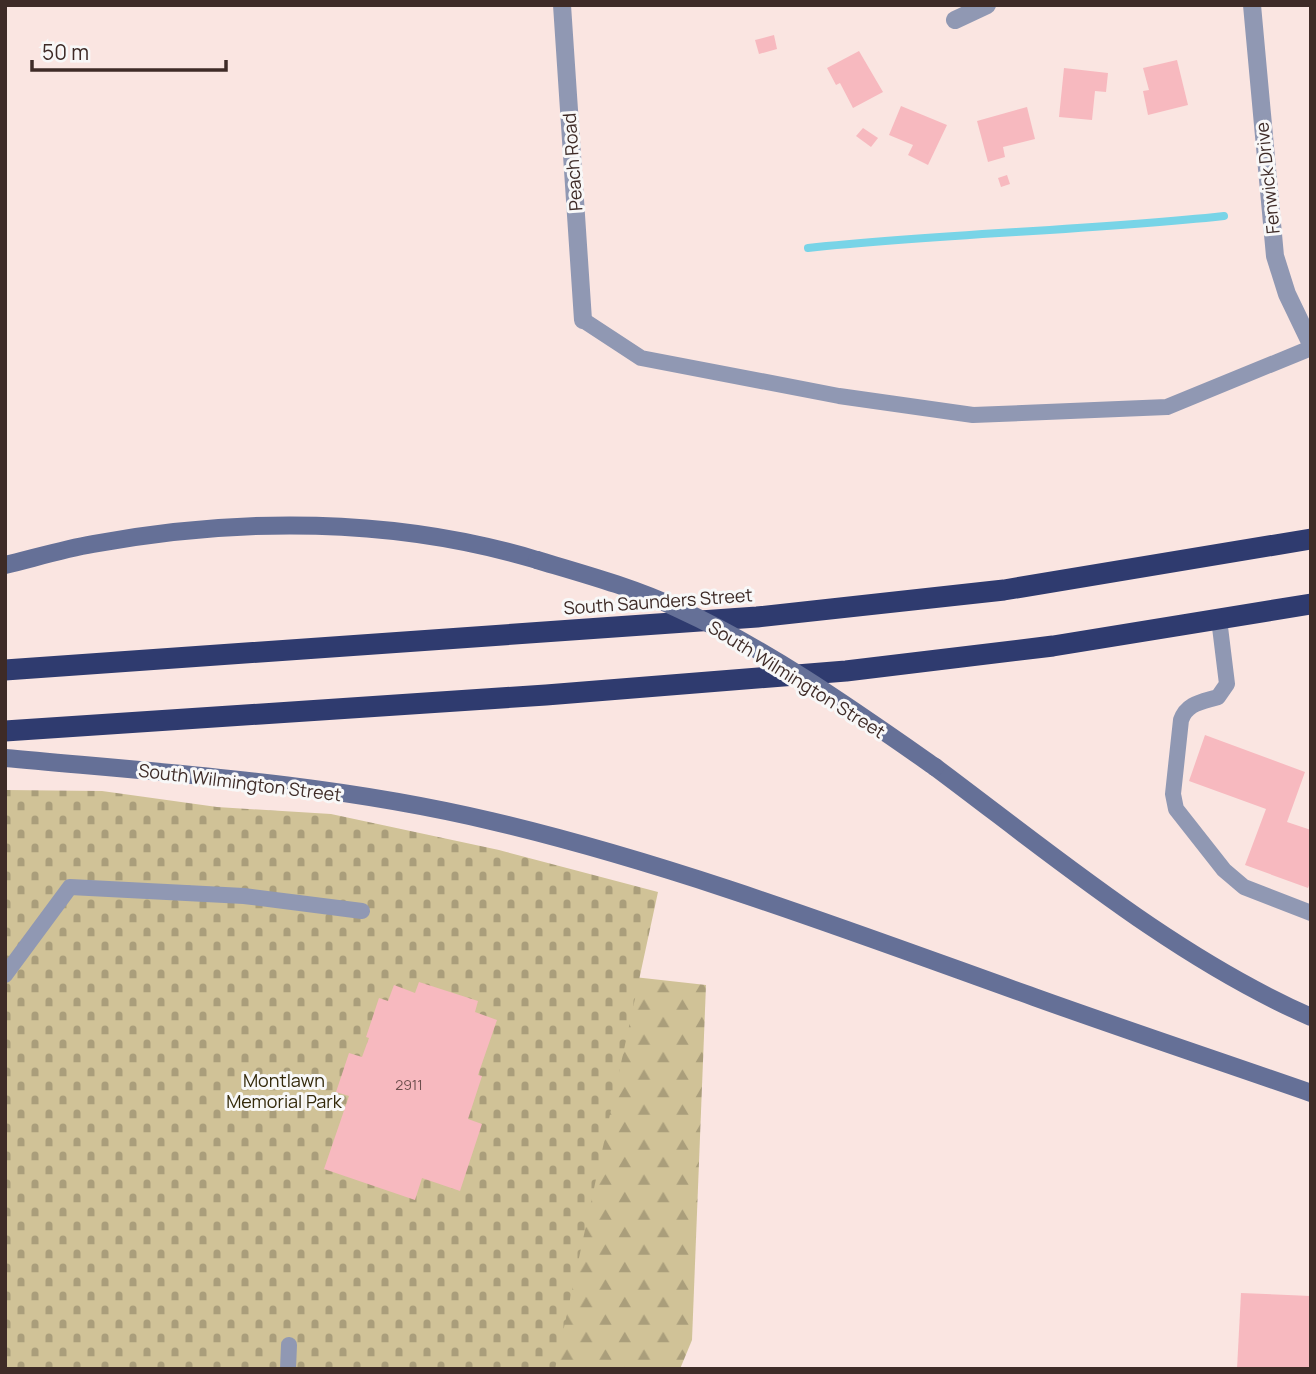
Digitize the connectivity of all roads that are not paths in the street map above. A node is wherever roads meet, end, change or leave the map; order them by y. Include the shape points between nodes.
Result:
1 (562, 5) edge
2 (987, 5) edge
3 (1252, 5) edge
4 (955, 20) dead end
5 (583, 320) joint
6 (1311, 346) edge
7 (1311, 539) edge
8 (5, 565) edge
9 (1311, 604) edge
10 (1219, 619) junction
11 (5, 670) edge
12 (5, 731) edge
13 (5, 758) edge
14 (362, 911) dead end
15 (1311, 913) edge
16 (5, 975) edge
17 (1311, 1017) edge
18 (1311, 1093) edge
19 (289, 1345) dead end
20 (288, 1369) edge

1 - 5 street, Peach Road
2 - 4 street
3 - 6 street, Fenwick Drive via 1275,256
5 - 6 lane via 641,358 839,396 973,415 1167,407
7 - 11 highway, South Saunders Street via 1004,590 757,617
8 - 17 main road, South Wilmington Street, bridge via 156,534 309,525 495,547 625,587 716,627 824,691 1151,926 1206,962
9 - 10 highway
10 - 12 highway via 1053,646 846,671
10 - 15 lane via 1227,684 1218,697 1185,710 1173,794 1176,809 1224,870 1244,887
13 - 18 main road, South Wilmington Street via 257,782 491,821 747,894
14 - 16 lane via 244,896 70,887
19 - 20 lane

